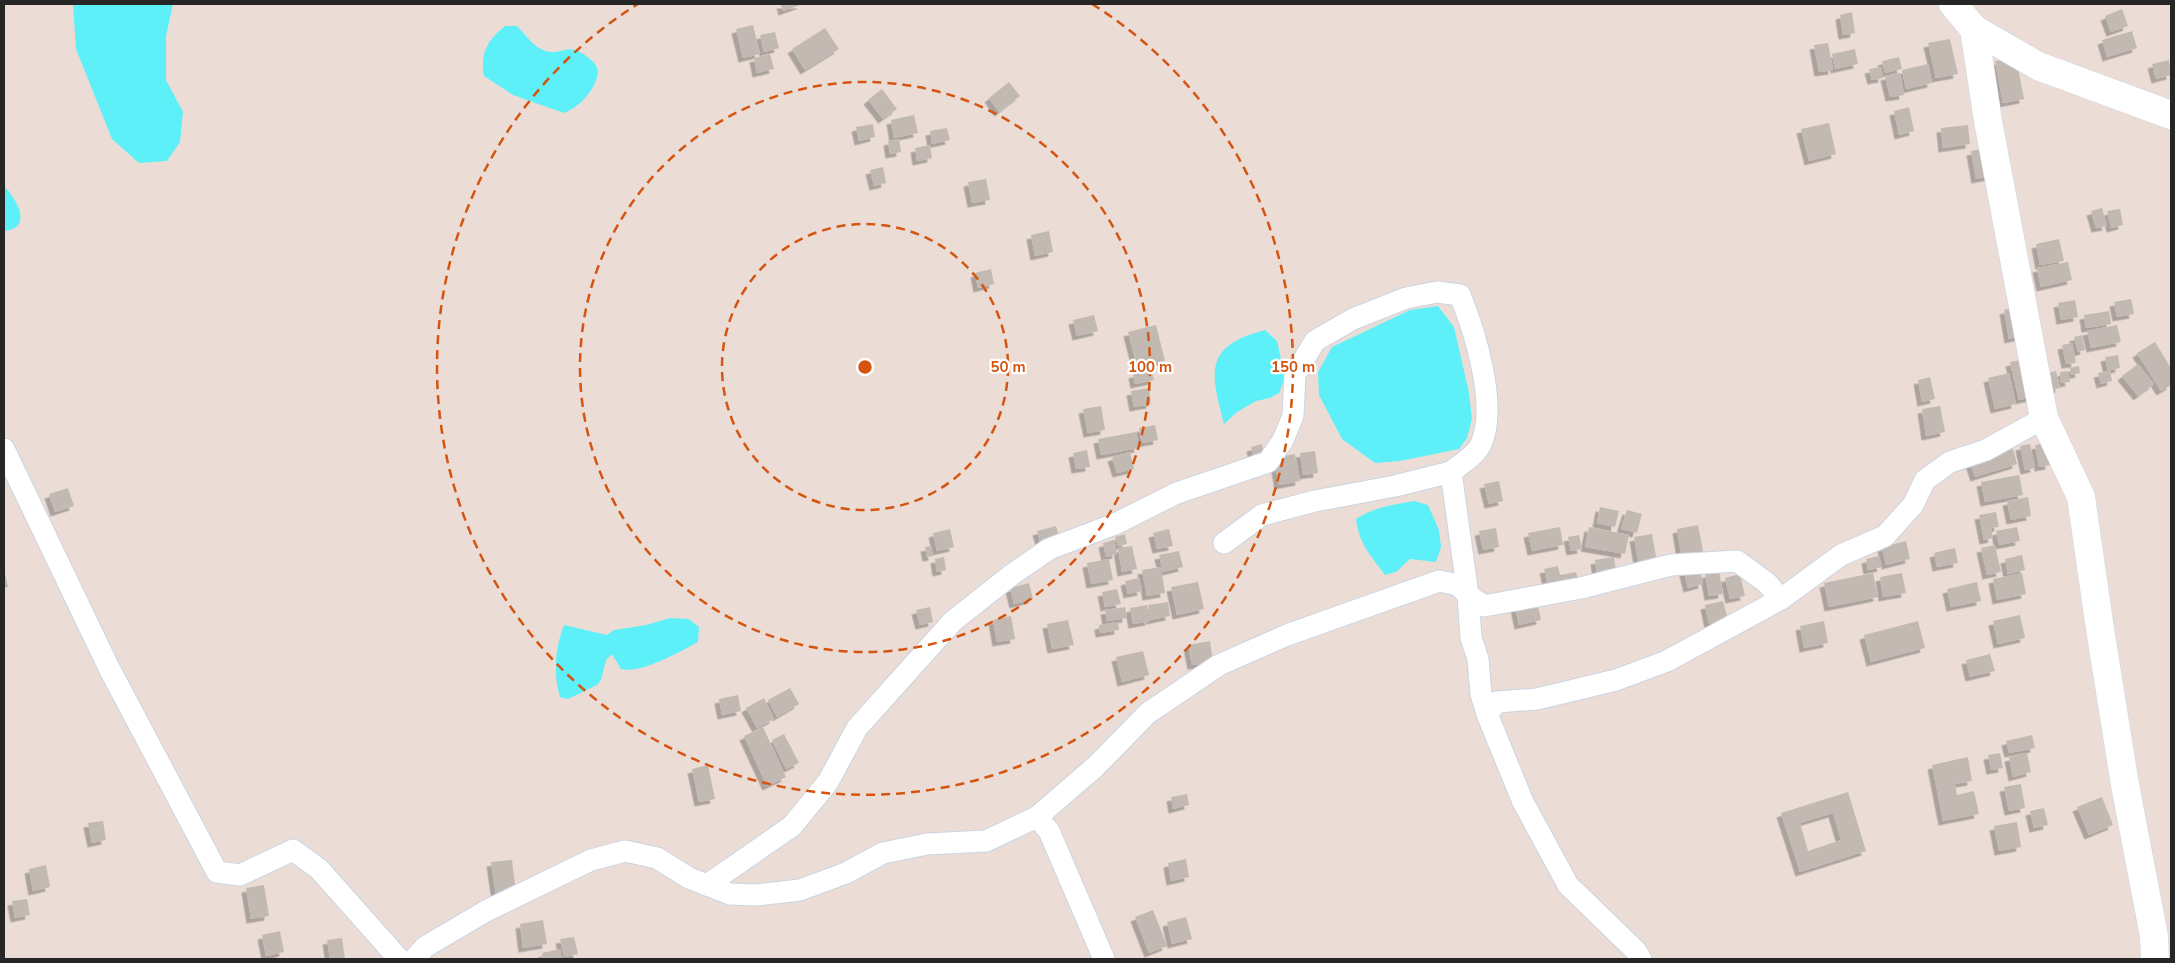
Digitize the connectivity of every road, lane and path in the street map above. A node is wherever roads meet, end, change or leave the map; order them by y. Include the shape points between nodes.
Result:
1 (1953, 4) edge
2 (1974, 29) junction
3 (2171, 116) edge
4 (2044, 418) junction
5 (4, 449) edge
6 (1451, 472) junction
7 (1224, 543) dead end
8 (1468, 595) junction
9 (1781, 599) junction
10 (1487, 714) junction
11 (1037, 817) junction
12 (707, 885) junction
13 (399, 959) edge
14 (414, 959) edge
15 (1104, 959) edge
16 (1641, 959) edge
17 (2155, 959) edge

1 - 2 street
2 - 3 street via 2038,66
2 - 4 street via 1988,121
4 - 9 street via 1986,450 1950,462 1925,480 1913,504 1884,536 1841,555
4 - 17 street via 2082,497 2100,629 2154,936
5 - 13 street via 109,668 217,872 240,876 292,850 319,869
6 - 7 street via 1395,486 1314,500 1262,515
6 - 8 street
6 - 12 street via 1481,445 1487,426 1487,394 1472,324 1460,295 1438,292 1406,298 1353,319 1315,341 1310,349 1296,374 1293,416 1283,440 1268,462 1177,493 1115,524 1049,549 1010,576 953,621 857,728 828,782 792,826
8 - 9 street via 1484,606 1581,588 1672,565 1737,561 1767,583
8 - 10 street via 1470,638 1478,659 1481,694
8 - 11 street via 1458,585 1439,581 1287,634 1219,665 1148,713 1095,767
9 - 10 street via 1667,660 1616,680 1537,699 1497,702
10 - 16 street via 1523,802 1568,886
11 - 12 street via 986,841 927,844 883,853 846,873 800,890 756,896 730,894
11 - 15 street via 1049,830
12 - 14 street via 656,858 625,851 591,860 486,911 425,947

